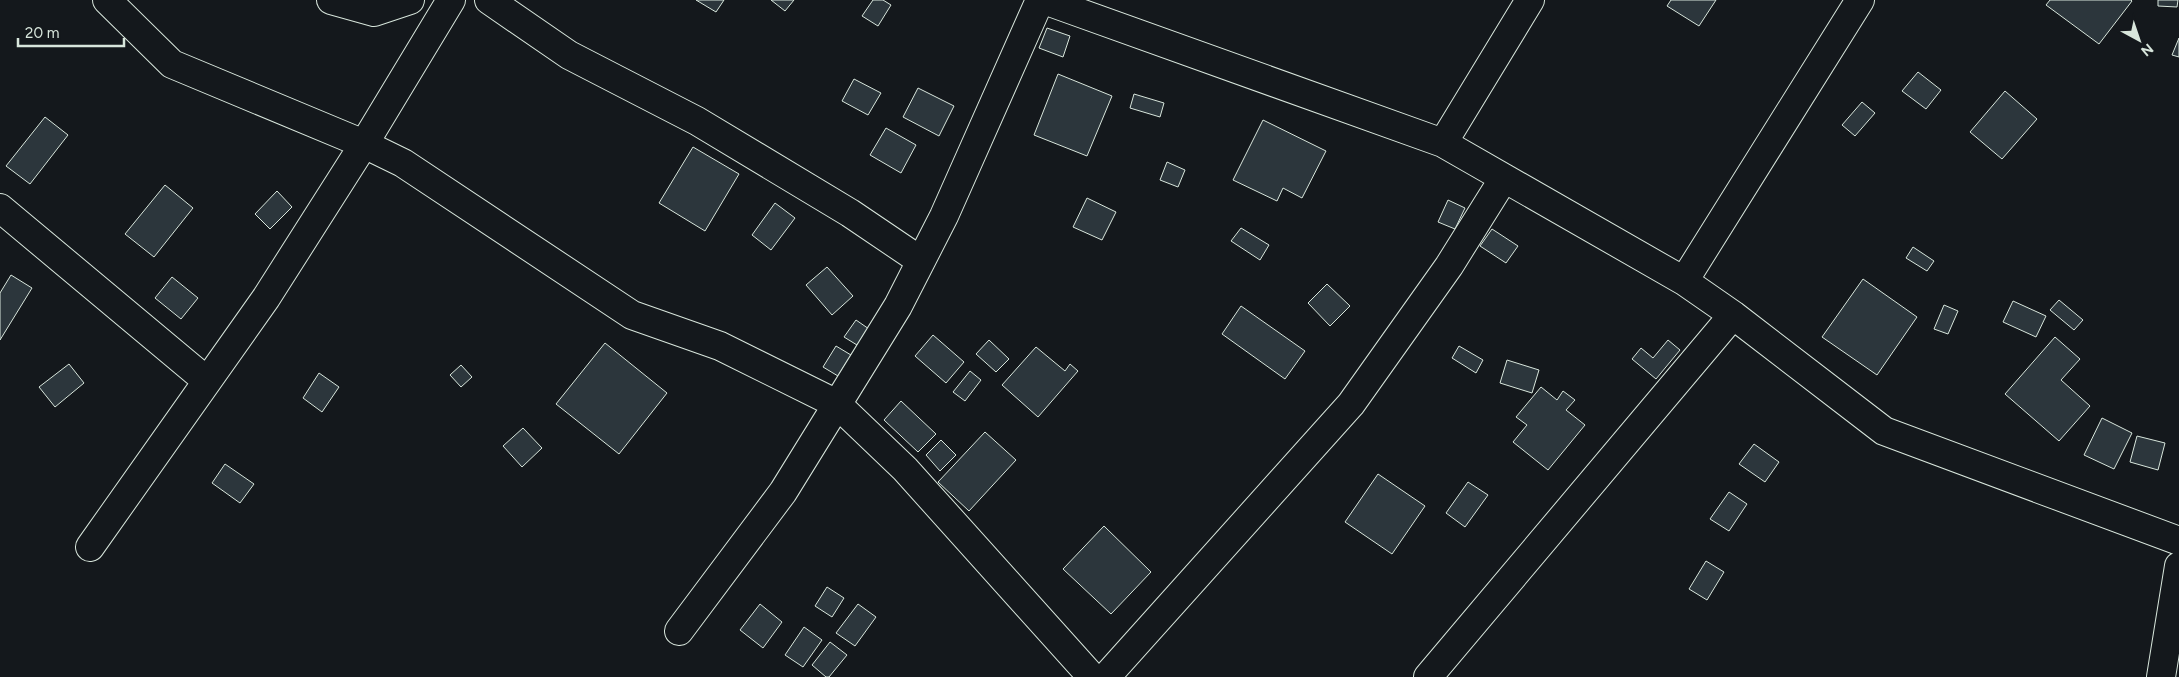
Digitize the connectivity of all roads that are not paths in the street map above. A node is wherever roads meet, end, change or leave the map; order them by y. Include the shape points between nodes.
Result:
1 (107, 0) edge
2 (331, 0) edge
3 (410, 0) edge
4 (451, 0) edge
5 (489, 0) edge
6 (1040, 0) edge
7 (1044, 0) edge
8 (1530, 0) edge
9 (1860, 0) edge
10 (1444, 143) junction
11 (364, 144) junction
12 (1504, 178) junction
13 (0, 208) edge
14 (921, 261) junction
15 (1684, 281) junction
16 (1733, 315) junction
17 (207, 381) junction
18 (837, 404) junction
19 (2179, 541) edge
20 (90, 547) dead end
21 (2179, 566) edge
22 (679, 631) dead end
23 (1092, 677) edge
24 (1106, 677) edge
25 (1428, 677) edge
26 (2161, 677) edge

1 - 11 street via 172,64
2 - 3 street via 374,12
4 - 11 street
5 - 14 street via 569,55 697,121 850,213
6 - 14 street
7 - 10 street
8 - 10 street
9 - 15 street
10 - 12 street
11 - 17 street via 266,298
11 - 18 street via 403,163 632,315 720,346
12 - 15 street
12 - 24 street via 1449,266 1351,404
13 - 17 street
14 - 18 street via 898,306
15 - 16 street
16 - 19 street via 1884,432
16 - 25 street
17 - 20 street
18 - 22 street via 783,492
18 - 23 street via 905,469
21 - 26 street

